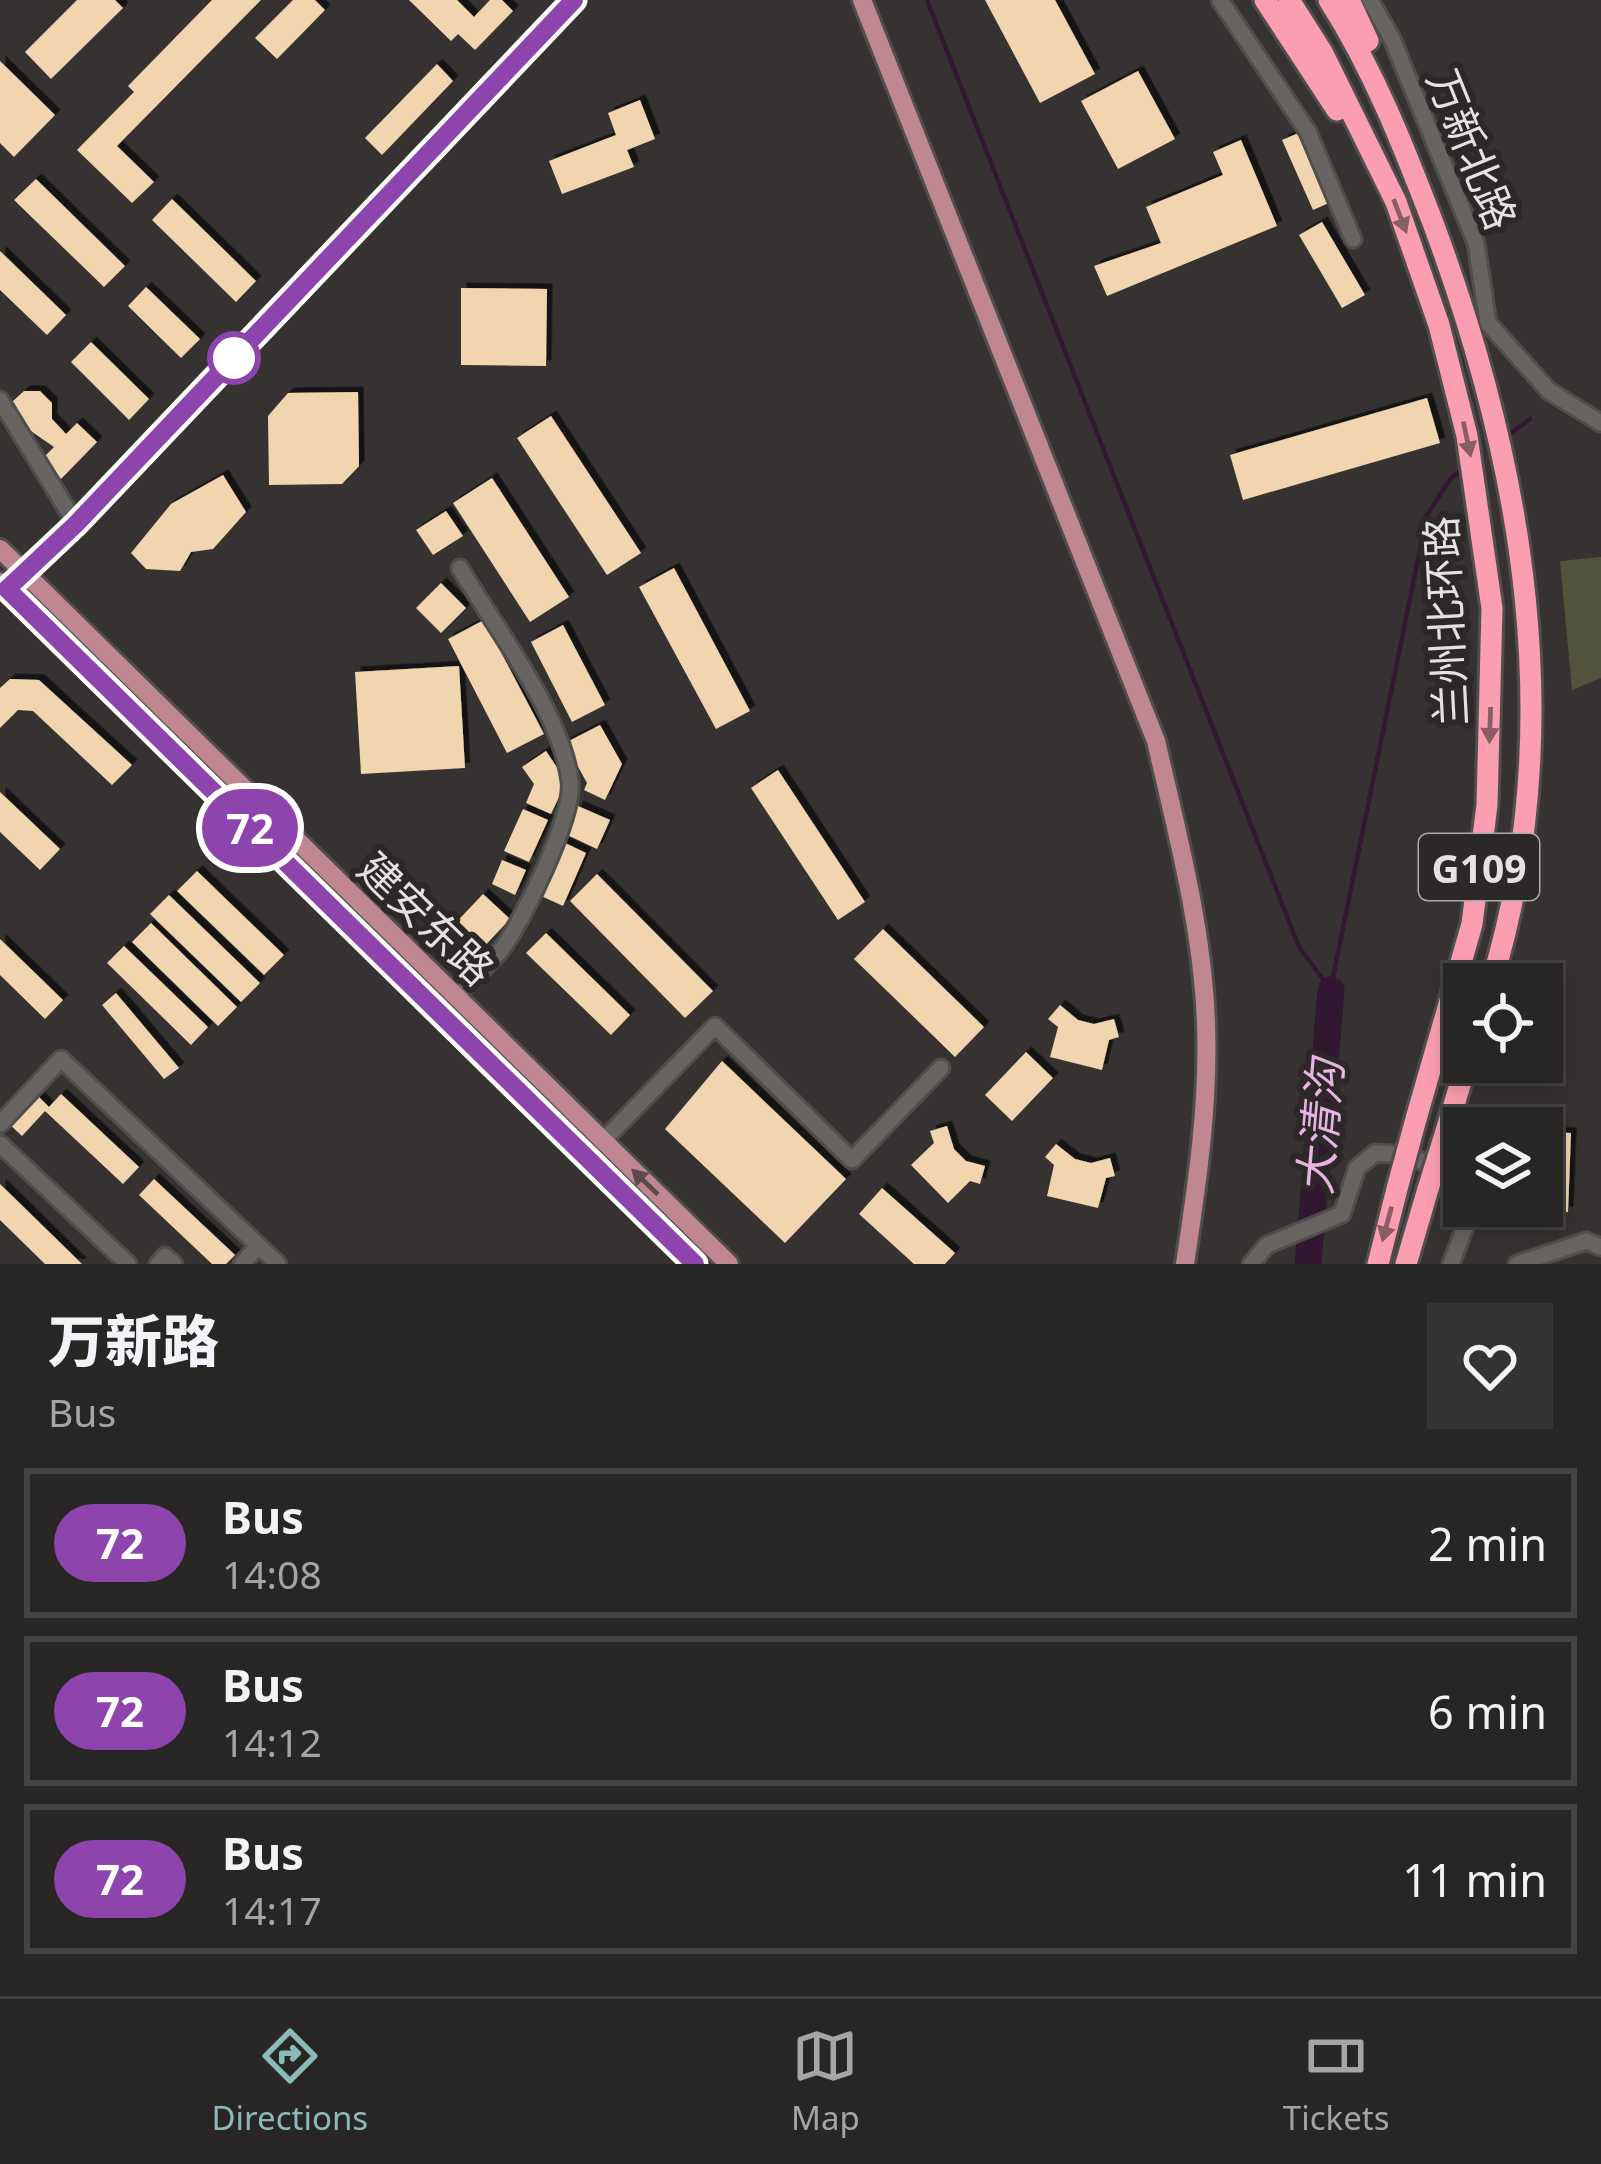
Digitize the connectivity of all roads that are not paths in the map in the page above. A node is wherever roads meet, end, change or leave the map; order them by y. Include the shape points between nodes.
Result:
1 (573, 0) edge
2 (862, 0) edge
3 (1220, 0) edge
4 (1265, 0) edge
5 (1289, 0) edge
6 (1329, 0) edge
7 (1349, 0) edge
8 (1370, 0) edge
9 (1392, 116) junction
10 (1369, 155) junction
11 (1353, 239) dead end
12 (0, 400) edge
13 (1601, 423) edge
14 (76, 524) junction
15 (0, 549) edge
16 (460, 568) dead end
17 (23, 573) junction
18 (2, 589) edge
19 (1498, 963) edge
20 (456, 996) junction
21 (941, 1068) dead end
22 (1461, 1083) edge
23 (0, 1124) edge
24 (603, 1141) junction
25 (0, 1144) edge
26 (1443, 1170) edge
27 (1465, 1227) edge
28 (259, 1246) junction
29 (1601, 1247) edge
30 (128, 1264) edge
31 (158, 1264) edge
32 (174, 1264) edge
33 (242, 1264) edge
34 (278, 1264) edge
35 (695, 1264) edge
36 (729, 1264) edge
37 (1185, 1264) edge
38 (1250, 1264) edge
39 (1378, 1264) edge
40 (1406, 1264) edge
41 (1451, 1264) edge
42 (1517, 1264) edge

1 - 14 main road
2 - 37 main road via 1156,741 1206,1021 1204,1144
3 - 11 street via 1308,132
4 - 10 highway
5 - 10 highway, 兰州北环路 / G109
6 - 9 highway, 兰州北环路 / G109
7 - 9 highway
8 - 13 street, 万新北路 via 1475,243 1489,323 1549,391
9 - 19 highway, 兰州北环路 / G109 via 1472,327 1514,508 1533,692 1530,796
10 -> 39 highway, 兰州北环路 / G109, bridge via 1396,202 1439,325 1467,436 1492,608 1487,805 1472,924
12 - 14 street
14 - 17 main road
15 - 17 main road, 建安东路
16 - 20 street via 552,724 570,781 569,805 524,908 503,947
17 - 18 main road
17 - 20 main road, 建安东路
18 - 35 main road, 建安东路
20 - 24 main road, 建安东路
21 - 24 street via 852,1160 715,1026
22 - 40 highway, bridge
23 - 28 street via 62,1058
36 -> 24 main road, 建安东路
25 - 30 street
26 - 38 street via 1375,1153 1354,1173 1342,1214 1267,1245
27 - 41 street
28 - 33 street
28 - 34 street
29 - 42 street via 1586,1241
31 - 32 street via 165,1256

